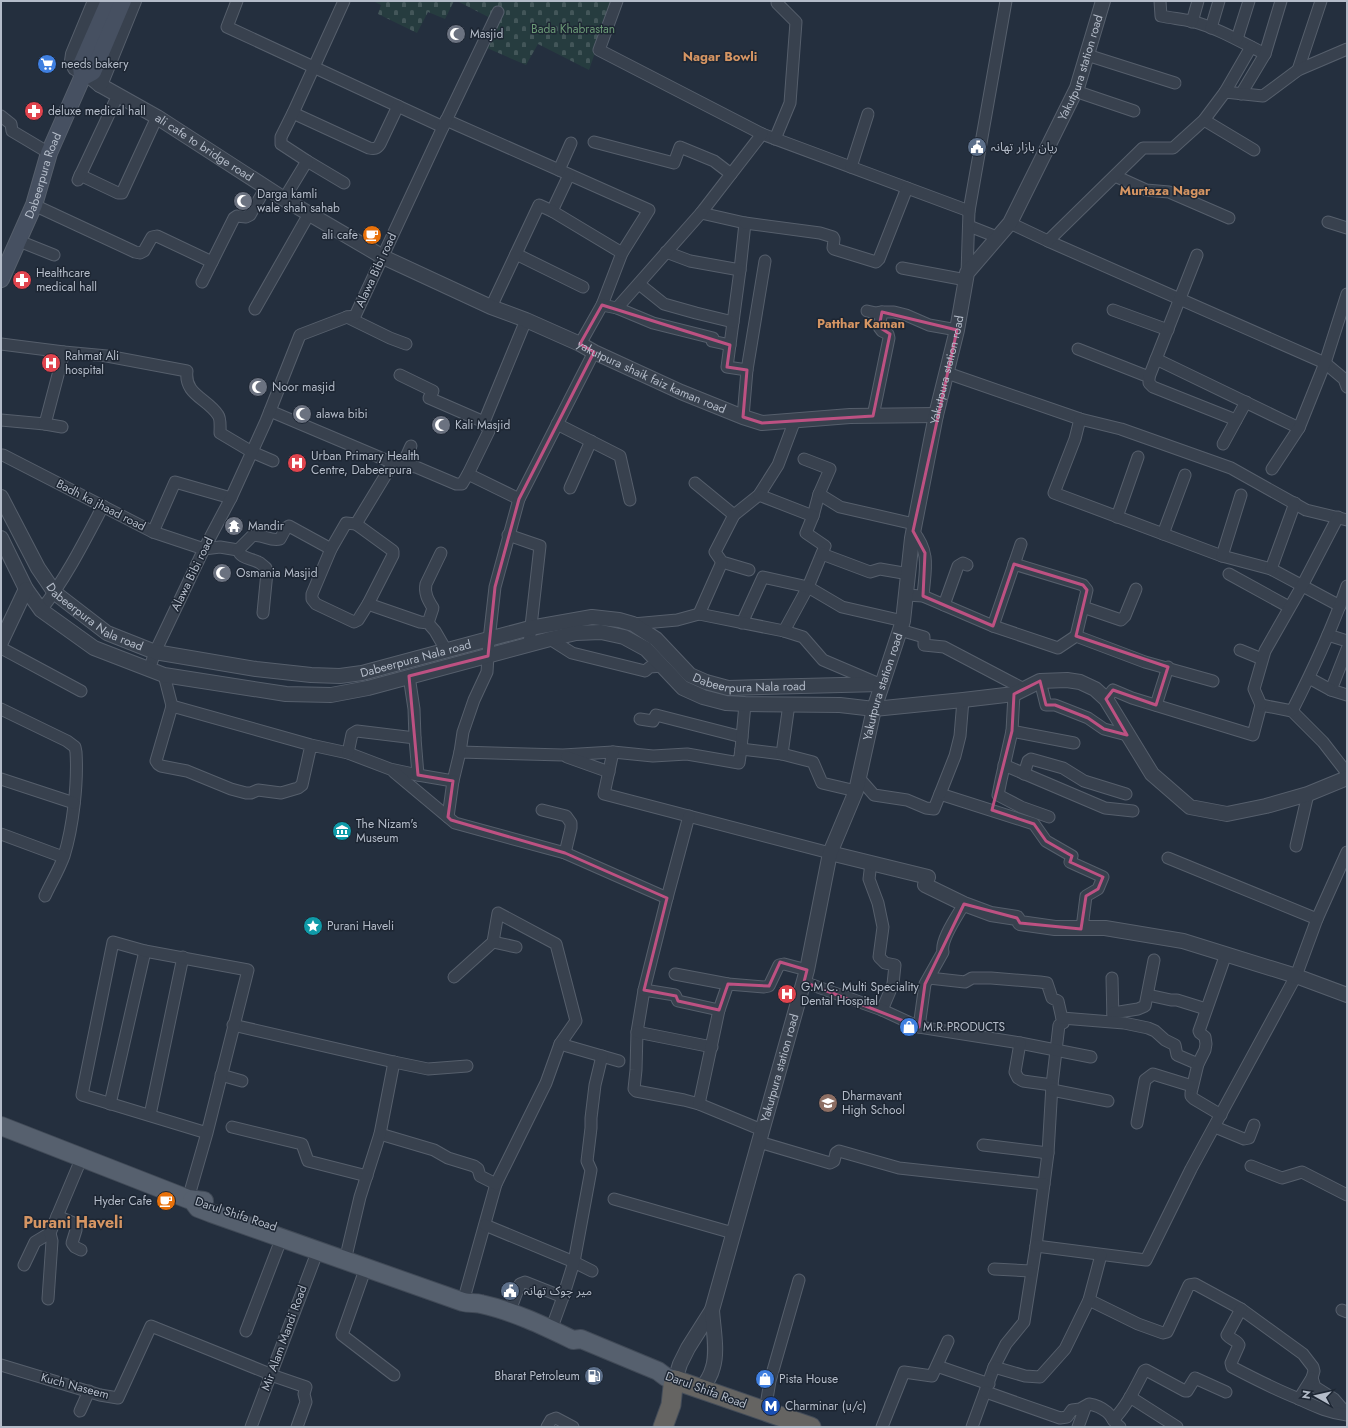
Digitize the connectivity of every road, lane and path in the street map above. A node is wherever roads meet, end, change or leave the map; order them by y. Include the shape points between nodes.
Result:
1 (95, 1) edge
2 (109, 1) edge
3 (123, 1) edge
4 (134, 1) edge
5 (237, 1) edge
6 (344, 1) edge
7 (617, 1) edge
8 (1005, 1) edge
9 (1103, 1) edge
10 (1160, 1) edge
11 (1198, 1) edge
12 (1219, 1) edge
13 (1249, 1) edge
14 (1281, 1) edge
15 (1321, 1) edge
16 (777, 3) dead end
17 (498, 12) dead end
18 (1192, 22) junction
19 (1211, 28) junction
20 (1237, 39) junction
21 (1251, 47) junction
22 (1347, 49) edge
23 (1265, 54) junction
24 (1087, 55) junction
25 (314, 66) junction
26 (1298, 70) junction
27 (88, 74) junction
28 (1175, 83) dead end
29 (1075, 91) junction
30 (1225, 92) junction
31 (1241, 94) junction
32 (118, 95) junction
33 (398, 106) junction
34 (1134, 111) dead end
35 (293, 113) junction
36 (868, 114) dead end
37 (1, 116) edge
38 (157, 117) junction
39 (1204, 120) junction
40 (444, 123) junction
41 (762, 134) junction
42 (775, 139) junction
43 (594, 142) dead end
44 (571, 143) dead end
45 (1254, 150) dead end
46 (49, 153) junction
47 (307, 161) junction
48 (851, 167) junction
49 (559, 170) junction
50 (731, 174) junction
51 (569, 175) junction
52 (1115, 176) junction
53 (344, 183) dead end
54 (266, 187) junction
55 (907, 188) junction
56 (284, 199) junction
57 (34, 205) junction
58 (552, 211) junction
59 (969, 211) junction
60 (701, 213) junction
61 (310, 214) junction
62 (1229, 218) dead end
63 (745, 222) junction
64 (1328, 222) dead end
65 (1010, 223) junction
66 (969, 226) junction
67 (1347, 228) edge
68 (997, 237) junction
69 (19, 241) junction
70 (1048, 242) junction
71 (666, 252) junction
72 (622, 253) junction
73 (516, 254) junction
74 (54, 255) dead end
75 (1198, 255) dead end
76 (383, 257) junction
77 (765, 261) dead end
78 (212, 262) junction
79 (902, 268) dead end
80 (740, 270) junction
81 (966, 277) junction
82 (1, 279) edge
83 (202, 282) dead end
84 (639, 284) junction
85 (583, 288) dead end
86 (1347, 294) edge
87 (1181, 299) junction
88 (602, 304) junction
89 (491, 307) junction
90 (617, 308) junction
91 (255, 309) dead end
92 (1113, 310) dead end
93 (867, 311) dead end
94 (882, 312) junction
95 (347, 317) junction
96 (526, 320) junction
97 (733, 322) junction
98 (957, 330) junction
99 (1168, 330) junction
100 (1, 344) edge
101 (406, 344) dead end
102 (580, 344) junction
103 (730, 345) junction
104 (1078, 349) dead end
105 (64, 352) junction
106 (594, 352) junction
107 (1156, 359) junction
108 (1325, 363) junction
109 (747, 370) junction
110 (947, 373) junction
111 (400, 375) dead end
112 (1149, 377) junction
113 (1347, 387) edge
114 (1246, 402) junction
115 (270, 411) junction
116 (936, 415) junction
117 (873, 416) junction
118 (743, 417) junction
119 (1080, 419) junction
120 (1, 420) edge
121 (795, 420) junction
122 (1236, 420) junction
123 (484, 422) junction
124 (45, 424) junction
125 (557, 424) junction
126 (62, 427) dead end
127 (1299, 428) junction
128 (592, 441) junction
129 (1223, 444) dead end
130 (411, 446) dead end
131 (252, 452) junction
132 (1, 455) edge
133 (1138, 457) dead end
134 (804, 458) dead end
135 (273, 461) dead end
136 (397, 464) junction
137 (1272, 469) dead end
138 (468, 474) junction
139 (1185, 475) dead end
140 (695, 483) dead end
141 (570, 488) dead end
142 (819, 494) junction
143 (759, 495) junction
144 (1241, 495) dead end
145 (1, 497) edge
146 (231, 498) junction
147 (519, 499) junction
148 (630, 500) dead end
149 (1295, 503) junction
150 (103, 506) junction
151 (734, 515) junction
152 (813, 516) junction
153 (1117, 517) junction
154 (1342, 518) edge
155 (356, 524) junction
156 (913, 528) junction
157 (153, 532) junction
158 (1163, 534) junction
159 (508, 535) junction
160 (1, 538) edge
161 (1021, 544) dead end
162 (204, 549) junction
163 (331, 549) junction
164 (238, 550) junction
165 (442, 553) dead end
166 (822, 554) junction
167 (1222, 556) junction
168 (722, 562) junction
169 (1014, 564) junction
170 (967, 565) dead end
171 (1271, 569) junction
172 (749, 570) dead end
173 (909, 574) junction
174 (1229, 574) dead end
175 (1302, 586) junction
176 (1347, 586) edge
177 (808, 587) junction
178 (26, 589) junction
179 (1136, 589) dead end
180 (55, 593) junction
181 (906, 595) junction
182 (923, 596) junction
183 (368, 604) junction
184 (944, 605) junction
185 (1340, 606) junction
186 (1083, 607) junction
187 (1290, 607) junction
188 (41, 610) junction
189 (263, 613) dead end
190 (699, 614) junction
191 (428, 622) junction
192 (742, 623) junction
193 (633, 624) junction
194 (902, 626) junction
195 (994, 626) junction
196 (530, 628) junction
197 (784, 631) junction
198 (1328, 635) junction
199 (1076, 636) junction
200 (550, 639) junction
201 (489, 640) junction
202 (1, 642) edge
203 (1347, 642) edge
204 (529, 644) junction
205 (1, 648) edge
206 (1347, 649) edge
207 (446, 650) junction
208 (667, 650) junction
209 (1240, 650) dead end
210 (155, 652) junction
211 (488, 656) junction
212 (1262, 659) junction
213 (659, 663) junction
214 (1168, 667) junction
215 (149, 670) junction
216 (164, 675) junction
217 (311, 675) junction
218 (409, 676) junction
219 (1309, 678) junction
220 (1040, 681) junction
221 (1213, 681) dead end
222 (881, 684) junction
223 (843, 686) junction
224 (728, 688) junction
225 (1331, 690) junction
226 (82, 691) dead end
227 (1019, 691) junction
228 (310, 695) junction
229 (1347, 695) edge
230 (1106, 699) junction
231 (963, 700) junction
232 (726, 702) junction
233 (745, 704) junction
234 (789, 704) junction
235 (840, 705) junction
236 (1156, 705) junction
237 (1261, 705) junction
238 (172, 706) junction
239 (1, 709) edge
240 (874, 709) junction
241 (1292, 711) junction
242 (640, 719) dead end
243 (1012, 730) junction
244 (1128, 735) junction
245 (742, 737) junction
246 (415, 738) junction
247 (1074, 743) dead end
248 (311, 745) junction
249 (741, 749) junction
250 (460, 752) junction
251 (613, 752) junction
252 (348, 753) junction
253 (782, 754) junction
254 (563, 755) junction
255 (1004, 765) junction
256 (390, 769) junction
257 (609, 772) junction
258 (1347, 773) edge
259 (1024, 774) junction
260 (418, 775) junction
261 (1347, 778) edge
262 (1, 779) edge
263 (453, 781) junction
264 (858, 785) junction
265 (940, 794) junction
266 (1126, 794) dead end
267 (1308, 794) junction
268 (998, 795) junction
269 (74, 802) junction
270 (542, 810) dead end
271 (992, 810) junction
272 (1133, 811) dead end
273 (448, 816) junction
274 (689, 816) junction
275 (1048, 817) dead end
276 (1, 834) edge
277 (1296, 846) dead end
278 (1347, 852) edge
279 (564, 853) junction
280 (830, 853) junction
281 (63, 857) junction
282 (1168, 858) dead end
283 (871, 863) junction
284 (45, 896) dead end
285 (667, 898) junction
286 (964, 904) junction
287 (1317, 919) junction
288 (1082, 928) junction
289 (493, 942) junction
290 (516, 947) dead end
291 (145, 951) junction
292 (1226, 954) junction
293 (183, 957) junction
294 (1154, 960) dead end
295 (675, 974) dead end
296 (454, 976) dead end
297 (806, 976) junction
298 (1296, 976) junction
299 (929, 978) junction
300 (1112, 978) dead end
301 (728, 984) junction
302 (644, 990) junction
303 (1148, 995) junction
304 (1347, 995) edge
305 (1206, 1009) junction
306 (719, 1010) junction
307 (882, 1010) junction
308 (1062, 1018) junction
309 (1113, 1018) junction
310 (233, 1025) junction
311 (919, 1027) junction
312 (637, 1032) junction
313 (1020, 1043) junction
314 (560, 1044) junction
315 (712, 1047) junction
316 (1056, 1050) junction
317 (602, 1056) junction
318 (1091, 1057) dead end
319 (619, 1061) dead end
320 (394, 1062) junction
321 (1198, 1064) junction
322 (468, 1066) dead end
323 (221, 1075) junction
324 (242, 1081) dead end
325 (1192, 1086) junction
326 (1052, 1088) junction
327 (1108, 1101) dead end
328 (110, 1104) junction
329 (699, 1104) junction
330 (150, 1115) junction
331 (1221, 1115) junction
332 (1137, 1123) dead end
333 (1, 1125) edge
334 (1254, 1125) dead end
335 (1214, 1126) junction
336 (232, 1127) dead end
337 (207, 1133) junction
338 (380, 1134) junction
339 (760, 1136) junction
340 (983, 1145) dead end
341 (1048, 1153) junction
342 (82, 1157) junction
343 (1251, 1166) dead end
344 (367, 1176) junction
345 (496, 1184) junction
346 (1044, 1184) junction
347 (1347, 1195) edge
348 (614, 1199) dead end
349 (190, 1200) junction
350 (57, 1216) junction
351 (485, 1225) junction
352 (50, 1233) junction
353 (733, 1233) junction
354 (282, 1237) junction
355 (1036, 1246) junction
356 (81, 1250) dead end
357 (318, 1250) junction
358 (347, 1252) junction
359 (1101, 1255) junction
360 (574, 1262) junction
361 (24, 1265) dead end
362 (366, 1268) junction
363 (994, 1269) dead end
364 (592, 1271) dead end
365 (1031, 1272) junction
366 (799, 1280) dead end
367 (563, 1297) junction
368 (48, 1299) dead end
369 (471, 1299) junction
370 (1089, 1300) junction
371 (1241, 1309) junction
372 (712, 1310) junction
373 (509, 1313) junction
374 (552, 1330) junction
375 (246, 1331) dead end
376 (948, 1340) dead end
377 (1, 1365) edge
378 (937, 1366) junction
379 (994, 1367) junction
380 (271, 1375) junction
381 (394, 1375) dead end
382 (1312, 1378) junction
383 (670, 1379) junction
384 (987, 1388) junction
385 (702, 1389) junction
386 (89, 1391) junction
387 (1226, 1392) dead end
388 (1130, 1397) junction
389 (1299, 1399) junction
390 (671, 1405) junction
391 (1084, 1408) junction
392 (80, 1411) dead end
393 (765, 1411) junction
394 (1347, 1415) edge
395 (1116, 1423) edge
396 (251, 1427) edge
397 (298, 1427) edge
398 (547, 1427) edge
399 (573, 1427) edge
400 (663, 1427) edge
401 (811, 1427) edge
402 (882, 1427) edge
403 (972, 1427) edge
404 (1078, 1427) edge
405 (1177, 1427) edge

1 - 27 street via 72,61 75,68
2 - 27 main road
3 - 27 main road
4 - 27 street
5 - 25 street via 227,27
6 - 25 street
7 - 41 street via 599,50
8 - 59 street
9 - 24 street, Yakutpura station road
10 - 18 street via 1161,16
11 - 18 street
12 - 19 street
13 - 20 street
14 - 23 street
15 - 26 street
16 - 42 street via 796,22 790,103
17 - 40 street, Alawa Bibi road
18 - 19 street
19 - 20 street
20 - 21 street
21 - 23 street
21 - 30 street
22 - 26 street
23 - 31 street
24 - 28 street
24 - 29 street, Yakutpura station road
25 - 33 street
25 - 35 street
26 - 31 street via 1263,96
27 - 32 street, ali cafe to bridge road
27 - 46 main road, Dabeerpura Road
29 - 34 street
29 - 65 street, Yakutpura station road
30 - 31 street
30 - 39 street
32 - 38 street, ali cafe to bridge road
32 - 38 street via 79,178 122,193
33 - 35 street via 376,149
33 - 40 street
35 - 47 street via 280,142
36 - 48 street
37 - 46 street via 11,124 12,131
38 - 54 street, ali cafe to bridge road
39 - 45 street
39 - 52 street via 1173,148 1143,148
40 - 49 street
40 - 76 street, Alawa Bibi road
41 - 42 street
41 - 50 street
42 - 48 street
43 - 50 street via 674,163 680,147 714,161
44 - 49 street
46 - 57 main road, Dabeerpura Road
47 - 53 street
47 - 56 street
48 - 55 street
49 - 51 street
50 - 60 street
51 - 58 street
51 - 72 street via 649,210
52 - 62 street via 1146,190 1169,192
52 - 70 street
54 - 56 street, ali cafe to bridge road
54 - 78 street via 248,216 234,218
55 - 59 street
55 - 63 street via 876,262 834,249 834,239 831,236
56 - 61 street, ali cafe to bridge road
57 - 69 main road, Dabeerpura Road
57 - 78 street via 135,252 144,251 152,237 157,236
58 - 72 street
58 - 73 street via 539,205
59 - 66 street
60 - 63 street
60 - 71 street
61 - 76 street, ali cafe to bridge road
61 - 91 street
63 - 80 street
64 - 67 street
65 - 68 street, Yakutpura station road
65 - 70 street
66 - 68 street
66 - 81 street
68 - 81 street, Yakutpura station road
69 - 74 street
69 - 82 main road, Dabeerpura Road
70 - 87 street
71 - 80 street via 690,261
71 - 84 street
72 - 88 street
73 - 85 street
73 - 89 street
75 - 87 street
76 - 89 street, yakutpura shaik faiz kaman road
76 - 95 street, Alawa Bibi road via 355,316
77 - 109 street
78 - 83 street
79 - 81 street
80 - 97 street
81 - 98 street, Yakutpura station road
84 - 90 street
84 - 97 street via 664,304
86 - 108 street
87 - 99 street
87 - 108 street
88 - 90 street
88 - 102 street
89 - 96 street, yakutpura shaik faiz kaman road
90 - 103 street via 654,323
92 - 99 street
93 - 94 street
94 - 98 street via 894,312 929,325
94 - 117 street via 879,328 888,334 889,338
95 - 101 street
95 - 115 street, Alawa Bibi road via 300,335
96 - 102 street, yakutpura shaik faiz kaman road
96 - 123 street
97 - 103 street
98 - 110 street, Yakutpura station road
99 - 107 street
100 - 105 street
102 - 106 street, yakutpura shaik faiz kaman road
103 - 109 street via 727,367
104 - 112 street
105 - 124 street
105 - 131 street via 107,356 187,371 186,379 193,392 219,416 220,433
106 - 118 street, yakutpura shaik faiz kaman road
106 - 125 street
107 - 112 street
107 - 114 street
108 - 113 street via 1344,379
108 - 127 street
109 - 118 street
110 - 116 street, Yakutpura station road
110 - 119 street
111 - 123 street via 433,391 430,398
112 - 122 street via 1149,383 1153,387
114 - 122 street
114 - 127 street
115 - 131 street, Alawa Bibi road
115 - 136 street
116 - 117 street, yakutpura shaik faiz kaman road
116 - 156 street, Yakutpura station road
117 - 121 street, yakutpura shaik faiz kaman road
118 - 121 street, yakutpura shaik faiz kaman road via 762,423
119 - 149 street via 1121,429 1231,468
119 - 153 street via 1054,493
120 - 124 street
121 - 143 street via 778,465
122 - 129 street
123 - 138 street via 488,431
124 - 126 street
125 - 128 street
125 - 147 street
127 - 137 street
128 - 141 street
128 - 148 street via 620,456
130 - 136 street
131 - 135 street
131 - 146 street, Alawa Bibi road
132 - 150 street, Badh ka jhaad road
133 - 153 street
134 - 142 street via 830,469
136 - 138 street via 416,467 459,484 462,484
136 - 155 street
138 - 147 street
139 - 158 street
140 - 151 street
142 - 152 street
142 - 156 street via 840,507
143 - 151 street
143 - 152 street
144 - 167 street
145 - 180 street, Dabeerpura Nala road via 38,568
146 - 157 street via 175,482
146 - 162 street, Alawa Bibi road
147 - 159 street
149 - 154 street via 1306,510
149 - 171 street
150 - 157 street, Badh ka jhaad road
150 - 180 street
151 - 168 street via 714,552
152 - 166 street via 806,533 825,546
153 - 158 street
154 - 175 street
155 - 163 street via 346,522
155 - 183 street via 393,551
156 - 173 street, Yakutpura station road
156 - 182 street via 925,553
157 - 162 street, Badh ka jhaad road
158 - 167 street
159 - 196 street via 540,546
159 - 201 street via 495,587
160 - 178 street, Dabeerpura Nala road
161 - 169 street
162 - 164 street via 220,547
162 - 210 street, Alawa Bibi road
163 - 164 street via 289,526 280,539 252,536
163 - 183 street via 313,590 314,602 354,622
164 - 189 street via 242,556 266,568
165 - 191 street via 426,584 426,595 433,608
166 - 173 street via 870,572 880,569
166 - 177 street
167 - 171 street
168 - 172 street
168 - 190 street
169 - 186 street via 1083,585 1087,590
169 - 195 street
170 - 184 street via 963,563 958,566
171 - 175 street
173 - 181 street, Yakutpura station road
174 - 187 street
175 - 185 street
175 - 187 street
176 - 185 street
177 - 192 street via 763,577
177 - 194 street via 842,606
177 - 197 street
178 - 188 street, Dabeerpura Nala road
178 - 202 street
179 - 186 street via 1121,620
180 - 188 street
180 - 210 street, Dabeerpura Nala road via 107,633
181 - 182 street
181 - 194 street, Yakutpura station road
182 - 184 street
183 - 191 street via 420,622
184 - 195 street
185 - 198 street
186 - 199 street
187 - 212 street
188 - 215 street, Dabeerpura Nala road via 94,648
190 - 192 street
190 - 193 street via 677,620
191 - 207 street
192 - 197 street
193 - 196 street, Dabeerpura Nala road via 592,617
193 - 208 street, Dabeerpura Nala road via 656,639
194 - 222 street, Yakutpura station road
194 - 227 street via 924,637 924,645 944,647
195 - 199 street via 1058,648
196 - 201 street, Dabeerpura Nala road
196 - 204 street
197 - 222 street via 803,637 822,660
198 - 203 street
198 - 219 street
199 - 214 street via 1145,662
200 - 204 street, Dabeerpura Nala road
200 - 213 street via 572,653 637,670 645,671
200 - 213 street, Dabeerpura Nala road via 576,633 601,632 624,636 646,649
201 - 207 street, Dabeerpura Nala road
201 - 211 street
204 - 211 street, Dabeerpura Nala road
205 - 226 street
206 - 225 street
207 - 217 street, Dabeerpura Nala road via 362,673 340,676
208 - 213 street
208 - 224 street, Dabeerpura Nala road via 690,675
209 - 212 street
210 - 215 street, Alawa Bibi road
210 - 217 street, Dabeerpura Nala road via 256,669
211 - 218 street, Dabeerpura Nala road
211 - 250 street via 487,672 463,732
212 - 237 street via 1254,689
213 - 232 street, Dabeerpura Nala road via 683,688 703,698
214 - 221 street
214 - 236 street
215 - 216 street, Dabeerpura Nala road
216 - 228 street, Dabeerpura Nala road via 286,694
216 - 238 street
217 - 228 street
218 - 228 street, Dabeerpura Nala road via 368,688 331,695
218 - 246 street
219 - 225 street
219 - 241 street
220 - 227 street, Dabeerpura Nala road
220 - 230 street via 1080,682 1095,689
220 - 244 street via 1046,705 1055,705 1088,718 1104,729
222 - 223 street, Dabeerpura Nala road
222 - 240 street, Yakutpura station road
223 - 224 street, Dabeerpura Nala road
223 - 235 street
224 - 232 street
225 - 229 street
227 - 231 street, Dabeerpura Nala road
227 - 243 street
230 - 236 street via 1113,690
230 - 244 street
231 - 240 street, Dabeerpura Nala road
231 - 265 street via 960,736
232 - 233 street, Dabeerpura Nala road
233 - 234 street, Dabeerpura Nala road
233 - 245 street
234 - 235 street, Dabeerpura Nala road
234 - 253 street
235 - 240 street, Dabeerpura Nala road
236 - 237 street via 1252,735
237 - 241 street
238 - 248 street
238 - 248 street via 156,761 158,764 187,771 237,792 251,793 258,790 281,793 298,788 302,785
239 - 269 street via 75,747 77,758
240 - 264 street, Yakutpura station road
241 - 258 street via 1323,742
242 - 245 street via 654,721 656,715
243 - 247 street
243 - 255 street
244 - 267 street via 1152,774 1190,807 1227,814
245 - 249 street
246 - 252 street via 356,731 352,734
246 - 260 street
248 - 252 street
249 - 251 street via 739,763 687,754 653,756
249 - 253 street
250 - 254 street
250 - 263 street
251 - 254 street
251 - 257 street
252 - 256 street
253 - 264 street via 812,762 822,783
254 - 257 street
255 - 259 street
255 - 268 street
256 - 260 street
256 - 273 street
257 - 274 street via 604,794
259 - 266 street via 1028,760 1031,759 1063,768 1084,781
259 - 272 street via 1105,808
260 - 263 street
261 - 267 street
262 - 269 street
263 - 273 street
264 - 265 street via 874,795 906,800 934,809
264 - 280 street, Yakutpura station road
265 - 271 street
267 - 277 street
268 - 271 street
268 - 275 street
269 - 281 street
270 - 279 street via 566,816 571,823
271 - 288 street via 1034,824 1046,841 1072,856 1070,862 1103,878 1098,890 1086,896
273 - 279 street via 455,823
274 - 280 street
274 - 285 street
276 - 281 street
278 - 287 street
279 - 285 street
280 - 283 street
280 - 297 street, Yakutpura station road
281 - 284 street
282 - 287 street
283 - 286 street via 928,877 925,885
283 - 307 street via 869,879 883,927 879,957 885,963 895,965 892,984
285 - 302 street
286 - 288 street via 990,914 1017,918 1020,923 1055,928
286 - 299 street via 947,934 943,952
287 - 298 street
288 - 292 street via 1105,928 1183,941
289 - 290 street
289 - 296 street
289 - 314 street via 498,914 556,944 576,1021
291 - 293 street
291 - 328 street
291 - 328 street via 113,942 82,1095
292 - 298 street
292 - 305 street
293 - 310 street via 248,970
293 - 330 street
294 - 303 street
295 - 301 street
297 - 301 street via 781,964 769,986 764,988
297 - 307 street
297 - 339 street, Yakutpura station road
298 - 304 street
298 - 331 street
299 - 308 street via 965,982 972,978 991,978 1047,983 1052,998 1058,1001
299 - 311 street
300 - 309 street
301 - 306 street
302 - 306 street via 675,995 678,1001
302 - 312 street
303 - 305 street
303 - 309 street via 1144,1008
305 - 321 street via 1199,1031 1205,1037 1206,1044
306 - 315 street
307 - 311 street
308 - 309 street
308 - 316 street
309 - 321 street via 1155,1031 1175,1045 1177,1056
310 - 320 street
310 - 323 street
311 - 313 street
312 - 315 street
312 - 329 street via 634,1089
313 - 316 street
313 - 326 street via 1016,1072 1018,1078
314 - 317 street
314 - 345 street via 546,1083
315 - 329 street
316 - 318 street
316 - 326 street
317 - 319 street
317 - 360 street via 591,1118 588,1161 591,1170
320 - 322 street via 428,1069
320 - 338 street
321 - 325 street
323 - 324 street
323 - 337 street
325 - 331 street via 1191,1096 1194,1099
325 - 332 street via 1150,1075 1145,1080
326 - 327 street
326 - 341 street
328 - 330 street
329 - 339 street
330 - 337 street
331 - 335 street
333 - 342 main road, Darul Shifa Road
334 - 335 street via 1249,1138 1244,1139
335 - 359 street via 1146,1260
336 - 344 street via 302,1144 308,1161
337 - 349 street
338 - 344 street
338 - 345 street via 434,1150 448,1158 474,1166 480,1176
339 - 346 street via 830,1163 839,1151 900,1168
339 - 353 street, Yakutpura station road
340 - 341 street
341 - 346 street
342 - 349 main road, Darul Shifa Road
342 - 350 street
343 - 347 street via 1282,1178 1302,1172
344 - 358 street
345 - 351 street
346 - 355 street
348 - 353 street
349 - 354 main road via 198,1208
349 - 358 main road, Darul Shifa Road via 200,1200
350 - 352 street
350 - 356 street via 76,1224 72,1243
351 - 360 street
351 - 369 street
352 - 361 street via 35,1242
352 - 368 street via 52,1240
353 - 372 street, Yakutpura station road
354 - 357 main road
354 - 375 street
355 - 359 street
355 - 365 street
357 - 362 main road
357 - 380 street, Mir Alam Mandi Road
358 - 369 main road, Darul Shifa Road
359 - 370 street
360 - 364 street
360 - 367 street
362 - 369 main road
362 - 381 street via 342,1335
363 - 365 street
365 - 379 street via 1024,1322 1006,1344
366 - 393 street via 770,1381
367 - 373 street via 525,1282 520,1284
367 - 374 street
369 - 373 main road, Darul Shifa Road
370 - 371 street via 1163,1333 1170,1328 1189,1285 1192,1284
370 - 379 street via 1065,1349 1040,1377 1025,1376
371 - 382 street via 1303,1354 1313,1367
371 - 389 street via 1227,1335 1239,1345 1232,1367
372 - 383 street
372 - 385 street, Yakutpura station road via 714,1366
373 - 374 main road, Darul Shifa Road
374 - 383 main road, Darul Shifa Road via 577,1339 577,1347 656,1378
376 - 378 street
377 - 386 street, Kuch Naseem
378 - 384 street
378 - 402 street via 932,1376 904,1372
379 - 384 street
380 - 386 street, Kuch Naseem via 151,1326 118,1398
380 - 396 street, Mir Alam Mandi Road
380 - 397 street via 306,1387 306,1402
382 - 389 street
382 - 394 street via 1315,1386 1334,1399
383 - 385 highway, Darul Shifa Road
383 - 390 highway via 673,1386
384 - 391 street via 1060,1418 1067,1417 1072,1410
384 - 403 street
385 - 390 highway
385 - 393 highway, Darul Shifa Road
386 - 392 street
387 - 388 street via 1195,1378 1185,1391 1146,1370
388 - 395 street
388 - 405 street
389 - 394 street via 1328,1412
390 - 400 highway
391 - 395 street via 1089,1404 1094,1405 1108,1413
391 - 404 street
393 - 401 highway, Darul Shifa Road
398 - 399 street via 556,1418

